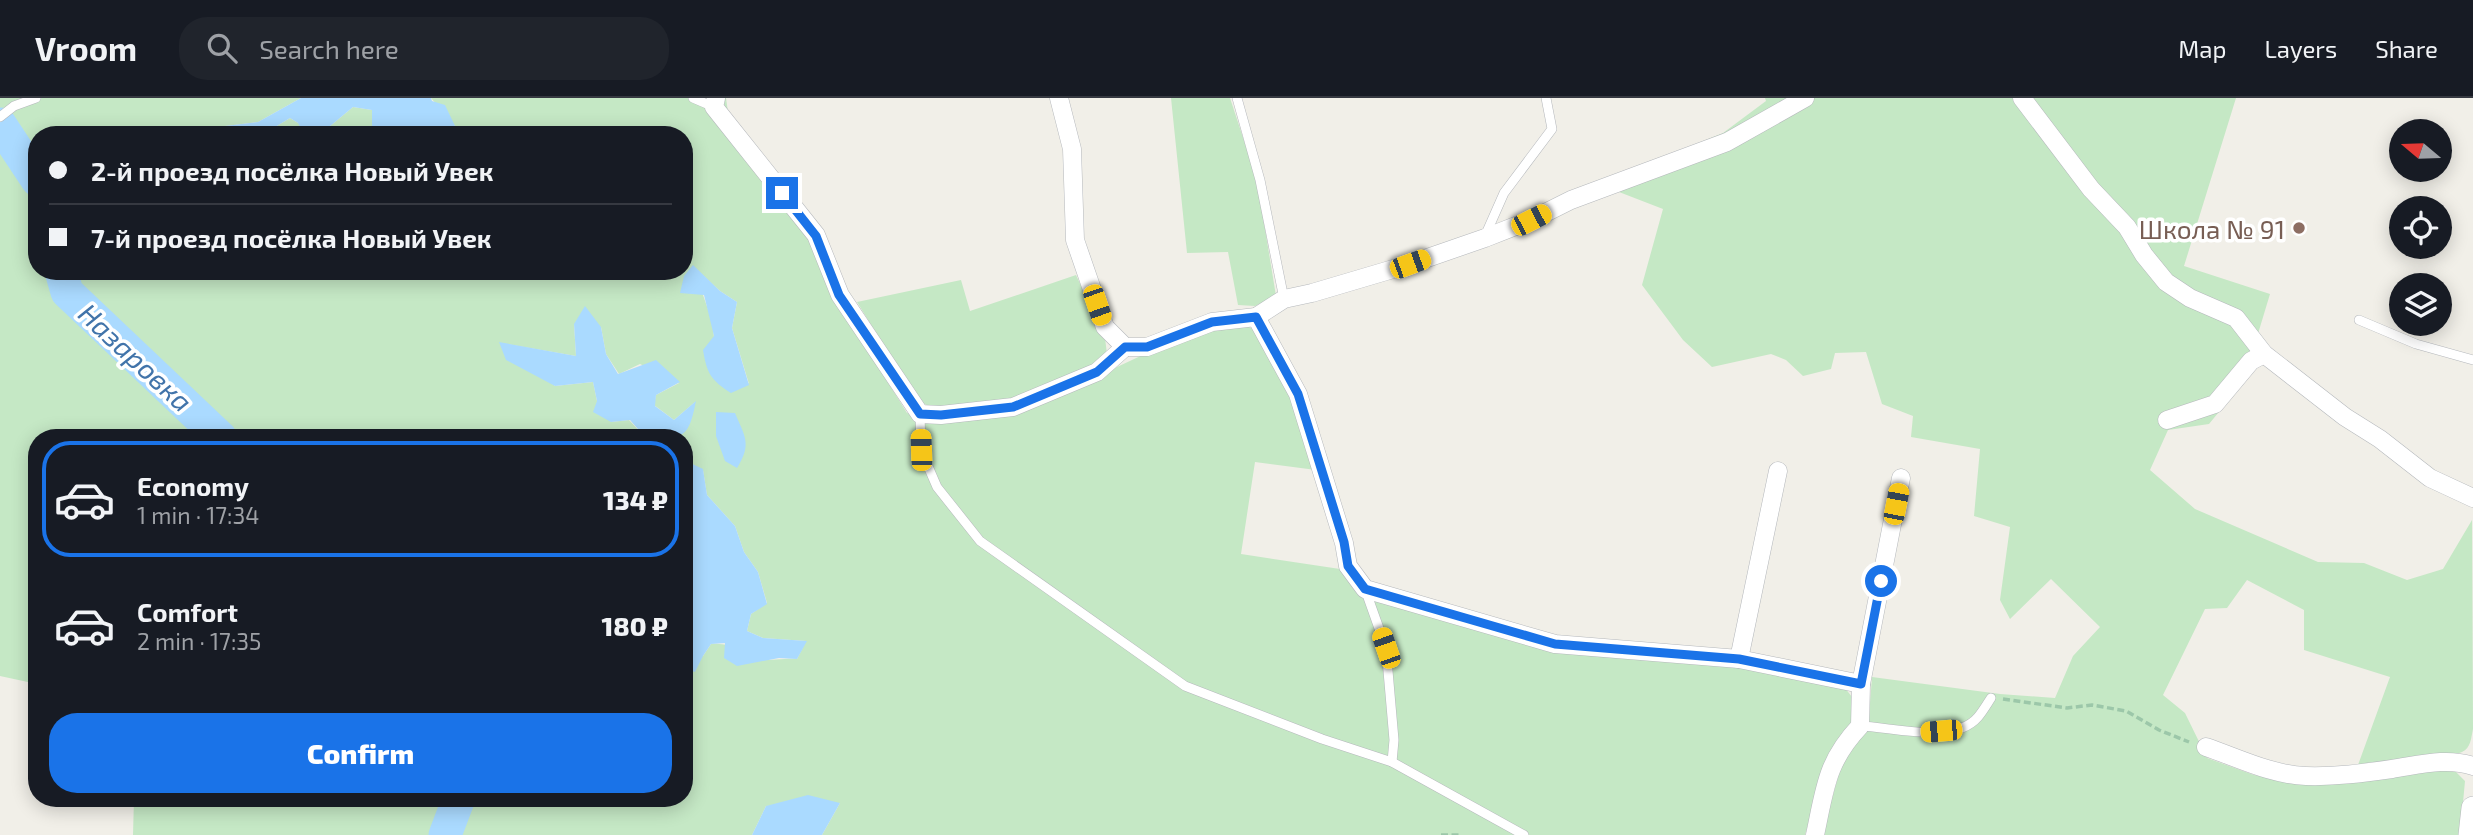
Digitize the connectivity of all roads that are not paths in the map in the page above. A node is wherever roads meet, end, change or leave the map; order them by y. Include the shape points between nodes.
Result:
1 (36, 98) edge
2 (693, 98) edge
3 (1059, 98) edge
4 (1237, 98) edge
5 (1546, 98) edge
6 (1805, 98) edge
7 (2022, 98) edge
8 (715, 103) edge
9 (0, 117) edge
10 (1485, 237) junction
11 (1284, 299) junction
12 (1256, 317) junction
13 (2359, 320) dead end
14 (1125, 347) junction
15 (2264, 354) junction
16 (2473, 360) edge
17 (920, 414) junction
18 (2167, 420) dead end
19 (1778, 471) dead end
20 (1900, 478) dead end
21 (2473, 498) edge
22 (1365, 589) junction
23 (1739, 659) junction
24 (1861, 684) junction
25 (1991, 698) road end
26 (1860, 726) junction
27 (2206, 747) road end
28 (1392, 762) junction
29 (2473, 766) edge
30 (2473, 808) edge
31 (1524, 835) edge
32 (1815, 835) edge
33 (2470, 835) edge

1 - 9 lane
2 - 8 lane
3 - 14 street via 1072,149 1075,240 1105,327
4 - 11 lane via 1260,180
5 - 10 lane via 1552,129 1504,193
6 - 10 street via 1727,142
7 - 15 street via 2166,282 2236,318
8 - 17 street via 816,236 839,295
10 - 11 street
11 - 12 street
12 - 14 street via 1212,322 1147,347
12 - 22 street via 1298,394 1348,566
13 - 16 lane via 2416,344
14 - 17 street via 1097,372 1013,407
15 - 18 street via 2251,361 2216,404
15 - 21 street via 2430,478
17 - 28 lane via 921,450 937,487 980,541 1185,686
19 - 23 street
20 - 24 street
22 - 23 street via 1555,644
22 - 28 lane via 1386,648
23 - 24 street
24 - 26 street
25 - 26 lane via 1977,719 1958,730 1924,733
26 - 32 street via 1829,770
27 - 29 street via 2303,776 2435,762 2459,761
28 - 31 lane
30 - 33 street

